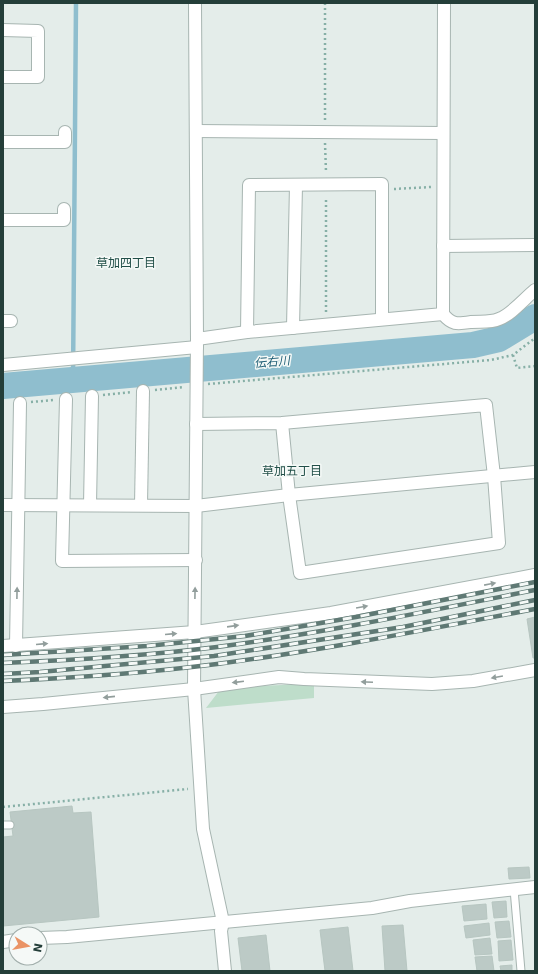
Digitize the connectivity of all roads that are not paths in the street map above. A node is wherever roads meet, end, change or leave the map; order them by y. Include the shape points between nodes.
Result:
1 (196, 3) edge
2 (444, 3) edge
3 (3, 30) edge
4 (3, 77) edge
5 (196, 131) junction
6 (65, 132) dead end
7 (443, 133) junction
8 (3, 142) edge
9 (296, 185) junction
10 (64, 209) dead end
11 (3, 220) edge
12 (535, 245) edge
13 (443, 246) junction
14 (535, 290) edge
15 (443, 314) junction
16 (382, 319) junction
17 (294, 328) junction
18 (247, 332) junction
19 (197, 346) junction
20 (3, 365) edge
21 (142, 391) road end
22 (92, 396) road end
23 (66, 399) road end
24 (20, 403) road end
25 (282, 423) junction
26 (196, 424) junction
27 (535, 472) edge
28 (494, 476) junction
29 (289, 495) junction
30 (3, 505) edge
31 (19, 505) junction
32 (90, 505) junction
33 (141, 505) junction
34 (63, 506) junction
35 (196, 506) junction
36 (196, 560) junction
37 (535, 575) edge
38 (194, 632) junction
39 (3, 646) edge
40 (16, 646) junction
41 (535, 670) edge
42 (194, 688) junction
43 (3, 707) edge
44 (535, 888) edge
45 (514, 889) junction
46 (223, 922) junction
47 (48, 938) edge
48 (225, 971) edge
49 (521, 971) edge

1 - 5 street
2 - 7 street
3 - 4 street via 38,31 38,77
5 - 7 street
5 - 19 street
6 - 8 street via 65,142
7 - 13 street
9 - 16 street via 382,184
9 - 17 street
9 - 18 street via 249,185
10 - 11 street via 64,220
12 - 13 street
13 - 15 street
14 - 15 street via 509,313 488,322 456,324
15 - 16 street
16 - 17 street
17 - 18 street
18 - 19 street
19 - 20 street
19 - 26 street
21 - 33 street
22 - 32 street
23 - 34 street
24 - 31 street
25 - 26 street
25 - 28 street via 486,405
25 - 29 street
26 - 35 street
27 - 28 street
28 - 29 street
28 - 29 street via 499,543 300,573
29 - 35 street
30 - 31 street
31 - 34 street
40 -> 31 street
32 - 33 street
32 - 34 street
33 - 35 street
34 - 36 street via 62,561
35 - 36 street
38 -> 36 street
38 -> 37 street via 331,613
40 -> 38 street
38 - 42 street
39 - 40 street
41 -> 42 street via 473,681 432,684 279,677
42 -> 43 street
42 - 46 street via 203,829
44 - 45 street
45 - 46 street via 372,908
45 - 49 lane
46 - 47 street
46 - 48 street via 221,932

